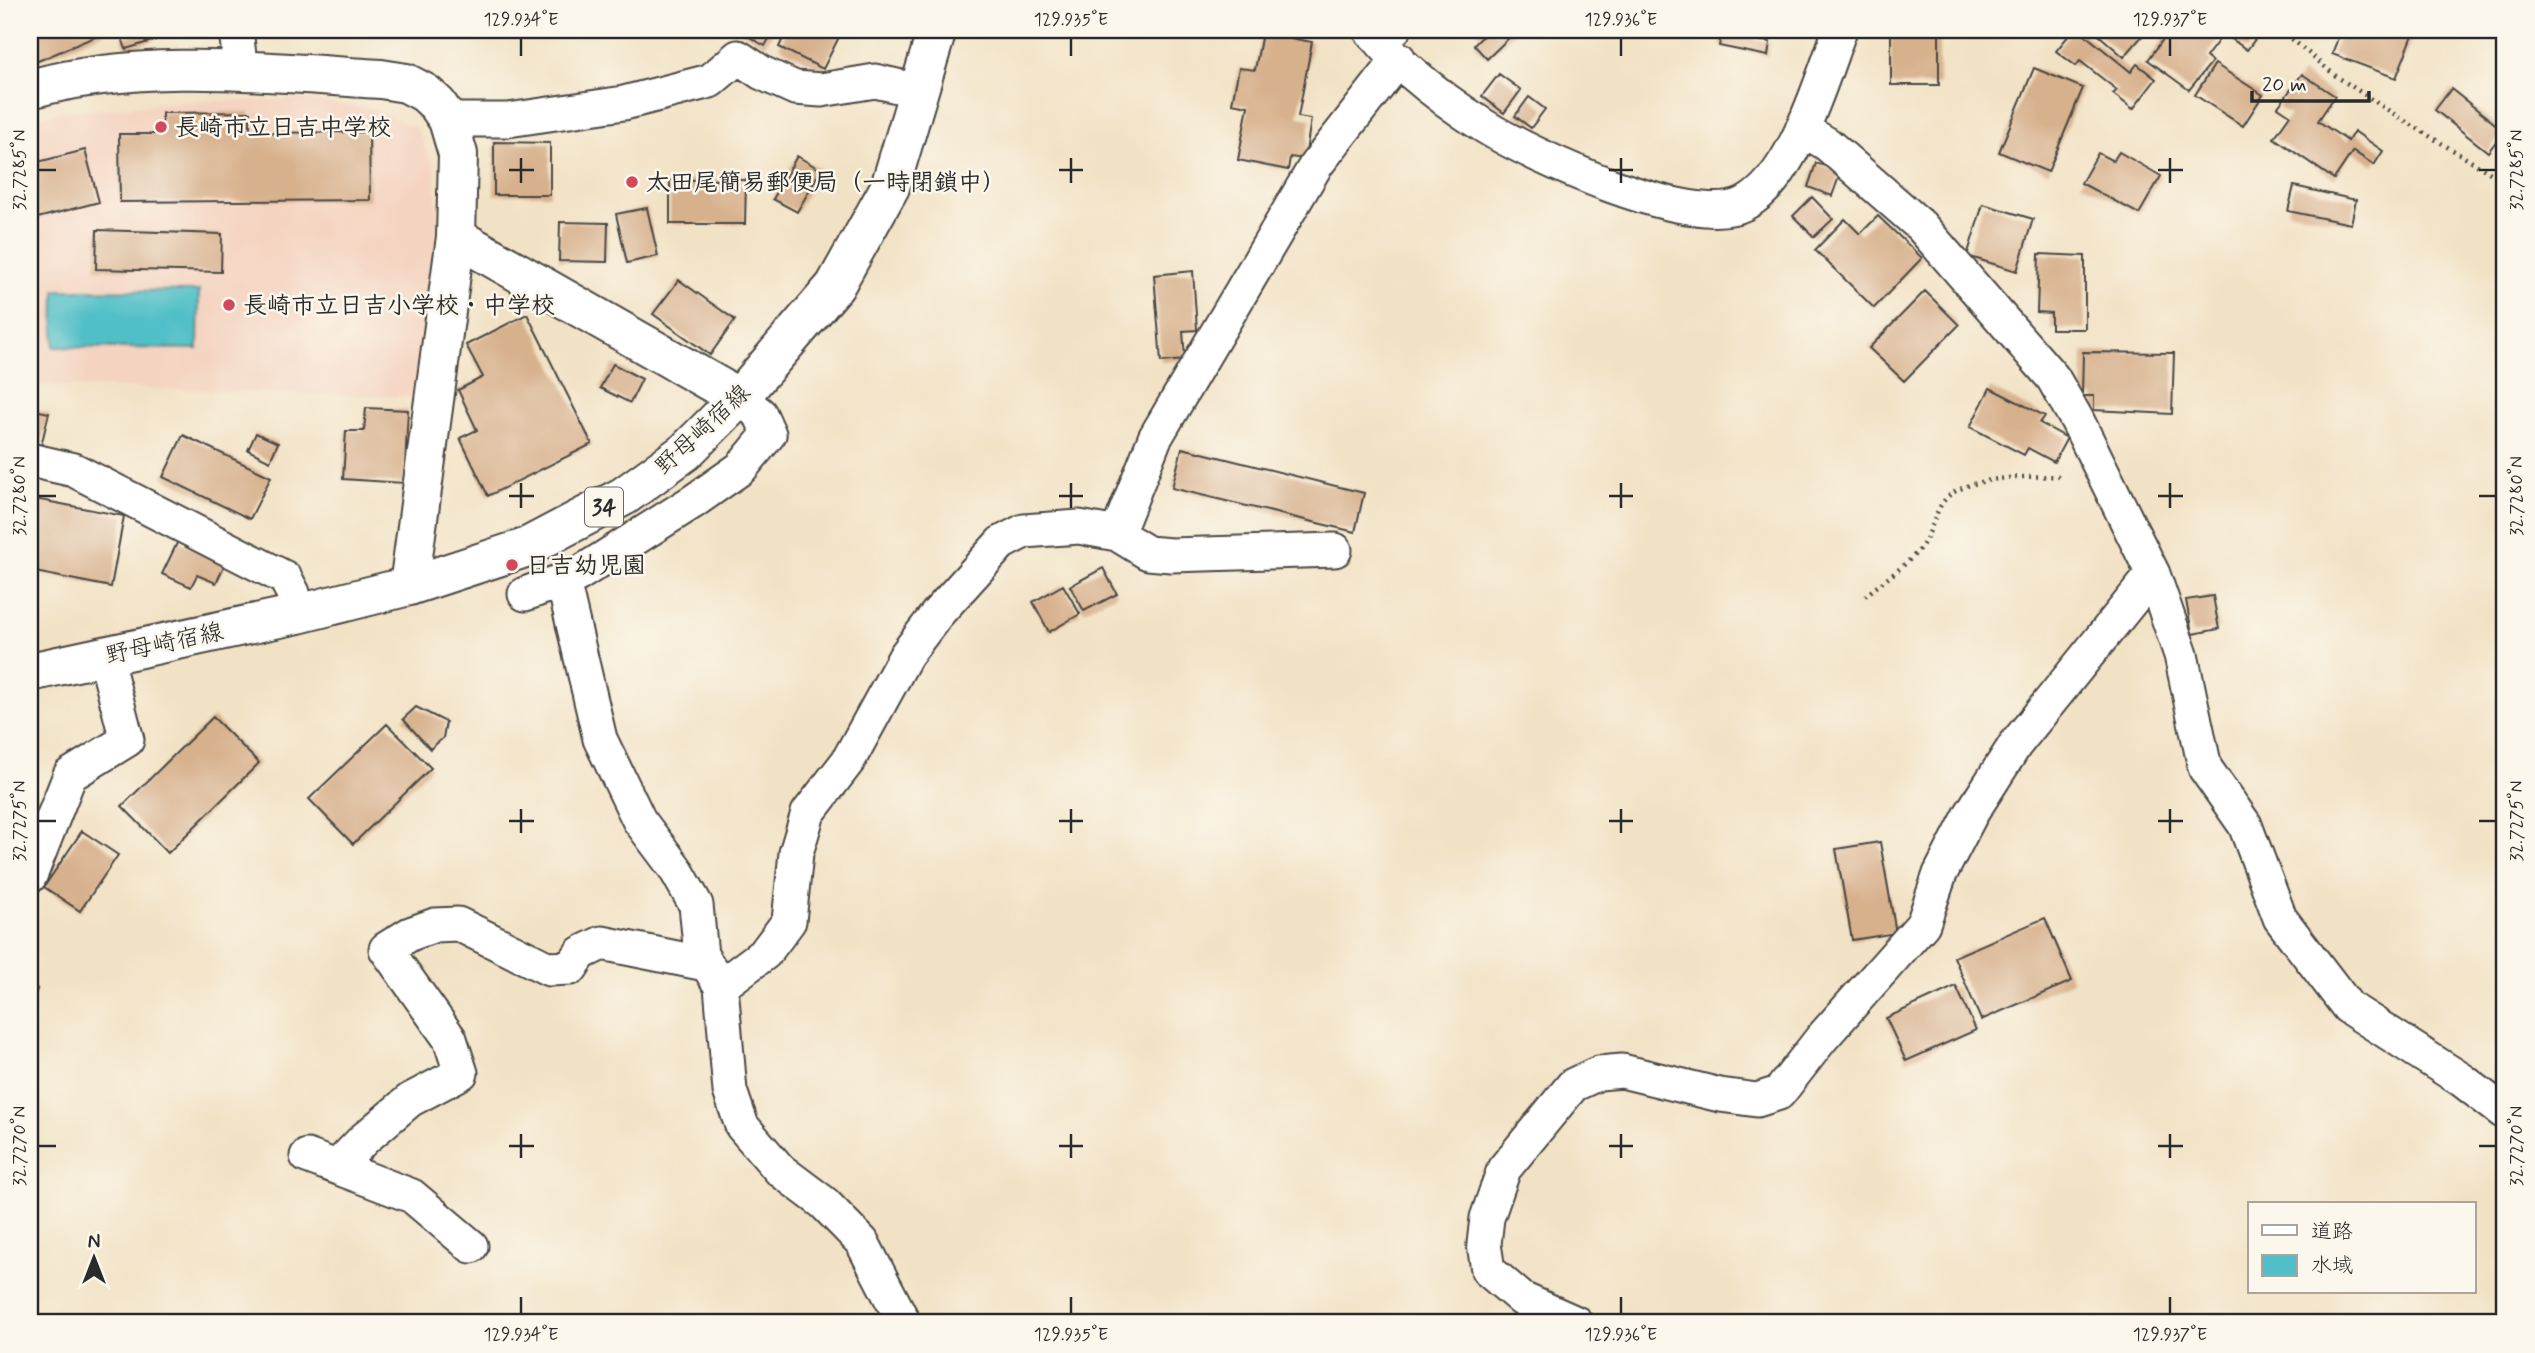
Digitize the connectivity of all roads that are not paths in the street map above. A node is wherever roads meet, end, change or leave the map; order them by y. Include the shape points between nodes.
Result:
1 (236, 30) edge
2 (937, 30) edge
3 (1839, 30) edge
4 (1390, 41) edge
5 (241, 72) junction
6 (30, 89) edge
7 (919, 91) junction
8 (448, 120) junction
9 (1802, 130) junction
10 (456, 237) junction
11 (739, 398) junction
12 (30, 460) edge
13 (1117, 534) junction
14 (1335, 550) dead end
15 (2153, 574) junction
16 (563, 581) junction
17 (409, 586) junction
18 (525, 594) dead end
19 (298, 614) junction
20 (105, 656) junction
21 (30, 672) edge
22 (30, 876) edge
23 (713, 975) junction
24 (2505, 1113) edge
25 (471, 1246) dead end
26 (904, 1323) edge
27 (1576, 1323) edge

1 - 5 street
2 - 7 street, 野母崎宿線 / 34
3 - 9 street
4 - 9 street via 1409,71 1485,126 1605,183 1698,209 1722,210 1743,204 1760,192 1776,178
4 - 13 street via 1155,438
5 - 6 street via 139,70 66,79
5 - 8 street via 407,83 431,99
7 - 8 street via 875,81 821,90 795,88 738,57 710,81 624,103 508,120
7 - 11 street, 野母崎宿線 / 34 via 890,187 835,286
8 - 10 street via 458,153
9 - 15 street via 1828,144 1921,226 2053,378
10 - 11 street
10 - 17 street
11 - 16 street via 761,414 769,435 741,468
11 - 17 street, 野母崎宿線 / 34 via 685,452 624,496 525,548
12 - 19 street via 74,470 285,578
13 - 14 street via 1148,553 1171,555
13 - 23 street via 1079,527 1024,531 1001,543 966,580 906,655 848,761 808,813 796,853 789,921 765,953
15 - 24 street via 2181,655 2205,768 2245,825 2280,918 2348,1007
15 - 27 street via 2015,745 1946,862 1923,923 1779,1093 1757,1100 1622,1070 1599,1073 1573,1085 1504,1169 1487,1217 1484,1244 1488,1270 1522,1299
16 - 18 street
16 - 23 street via 600,739 639,820 696,905 701,955
17 - 19 street, 野母崎宿線 / 34
19 - 20 street, 野母崎宿線 / 34
20 - 21 street, 野母崎宿線 / 34
20 - 22 street via 127,740 70,775
23 - 25 street via 602,943 581,953 571,968 549,969 458,924 435,925 386,949 450,1039 461,1073 410,1100 364,1139 322,1161 412,1196
23 - 26 street via 730,1091 742,1126 780,1170 824,1203 862,1242

